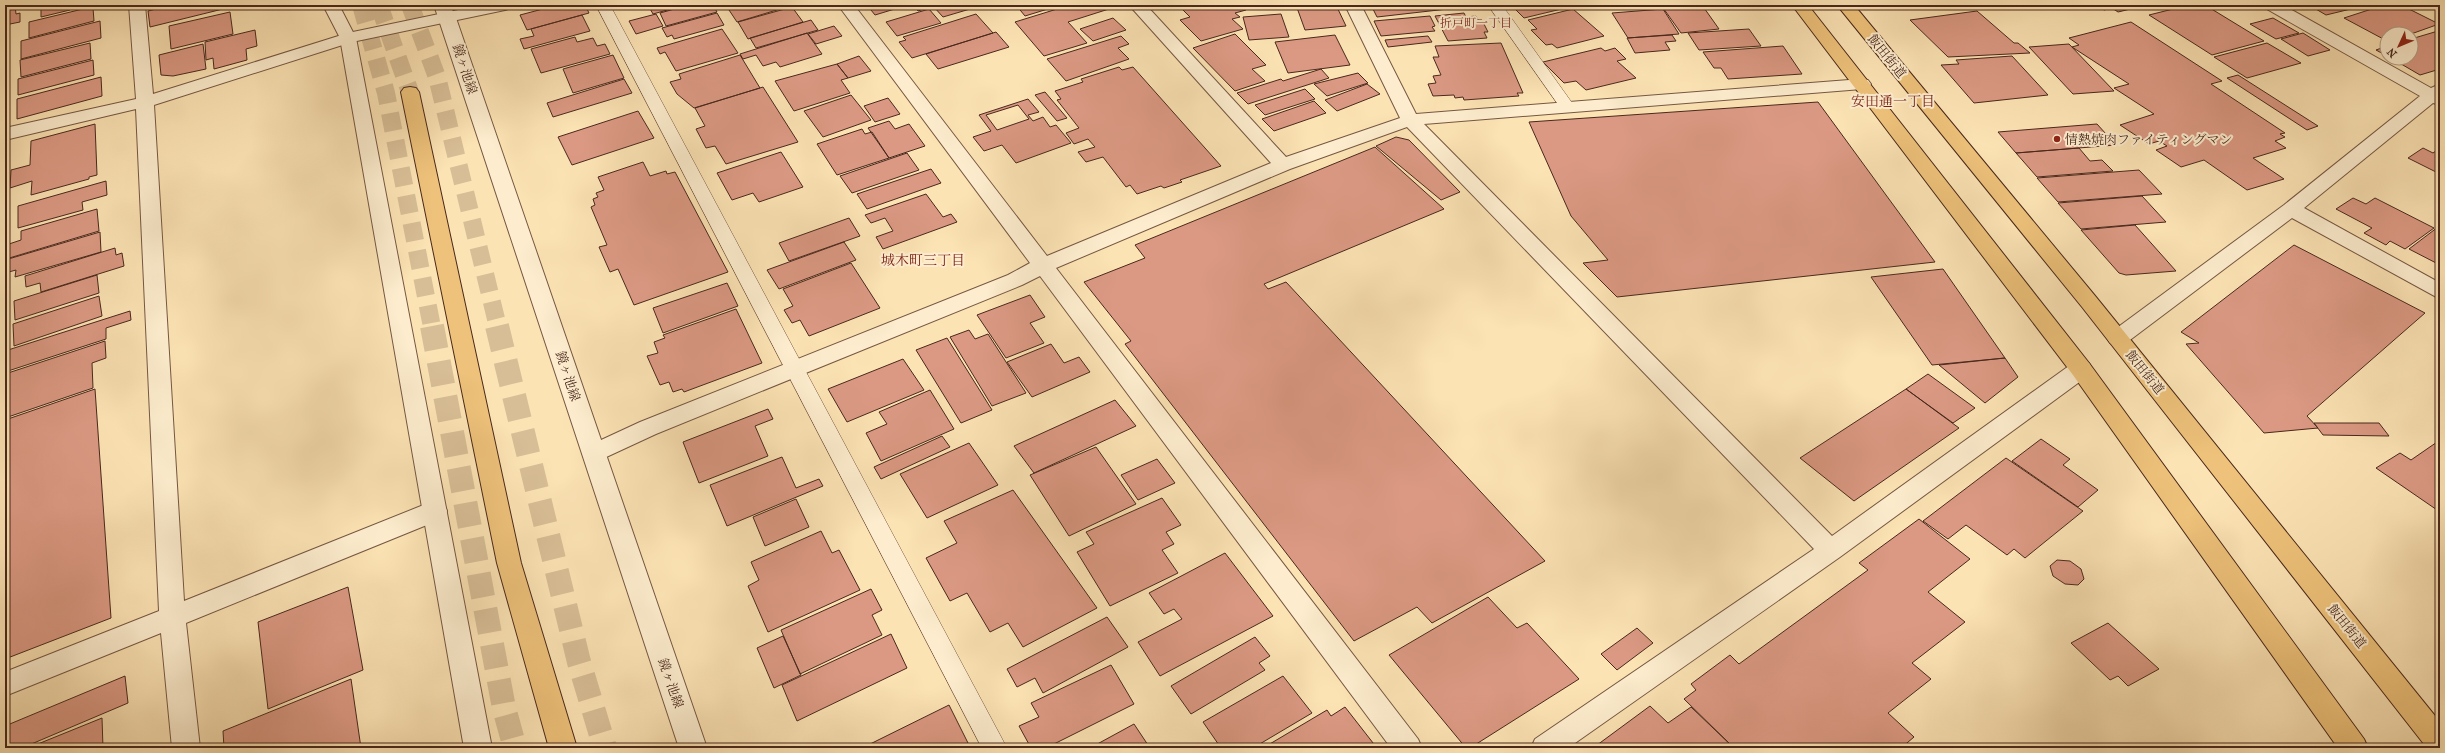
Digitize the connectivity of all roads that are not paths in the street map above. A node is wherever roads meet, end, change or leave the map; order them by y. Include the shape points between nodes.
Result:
1 (137, 5) edge
2 (331, 5) edge
3 (505, 5) edge
4 (603, 5) edge
5 (846, 5) edge
6 (1137, 5) edge
7 (1352, 5) edge
8 (1495, 5) edge
9 (1800, 5) edge
10 (1845, 5) edge
11 (2271, 5) edge
12 (445, 12) edge
13 (348, 38) junction
14 (1862, 84) junction
15 (410, 92) tunnel mouth
16 (2437, 95) edge
17 (145, 102) junction
18 (1567, 107) junction
19 (1410, 120) junction
20 (5, 134) edge
21 (1283, 165) junction
22 (2291, 209) junction
23 (1042, 266) junction
24 (2440, 292) edge
25 (2118, 338) junction
26 (794, 369) junction
27 (2081, 369) junction
28 (594, 453) junction
29 (435, 511) junction
30 (1831, 550) junction
31 (172, 617) junction
32 (5, 684) edge
33 (2440, 743) edge
34 (186, 748) edge
35 (478, 748) edge
36 (564, 748) edge
37 (693, 748) edge
38 (995, 748) edge
39 (1408, 748) edge
40 (1545, 748) edge
41 (2354, 748) edge

1 - 17 street
2 - 13 street
3 - 12 street
4 - 26 lane
5 - 23 street
6 - 21 street
7 - 19 street
8 - 18 lane
9 - 14 highway
10 - 25 highway, 飯田街道
11 - 16 street
12 - 13 street
12 - 28 street, 鏡ヶ池線
13 - 17 street
13 - 29 street
14 - 18 street
14 - 27 highway
15 - 36 highway via 509,563
16 - 22 street
17 - 20 street
17 - 31 street
18 - 19 street
19 - 21 street
19 - 30 street
21 - 23 street
22 - 24 street
22 - 25 street
23 - 26 street via 1015,280
23 - 39 street
25 - 33 highway, 飯田街道
26 - 28 street via 648,428
26 - 38 lane
27 - 30 street
27 - 41 highway
28 - 37 street, 鏡ヶ池線
29 - 31 street
29 - 35 street
30 - 40 street
31 - 32 street
31 - 34 street

